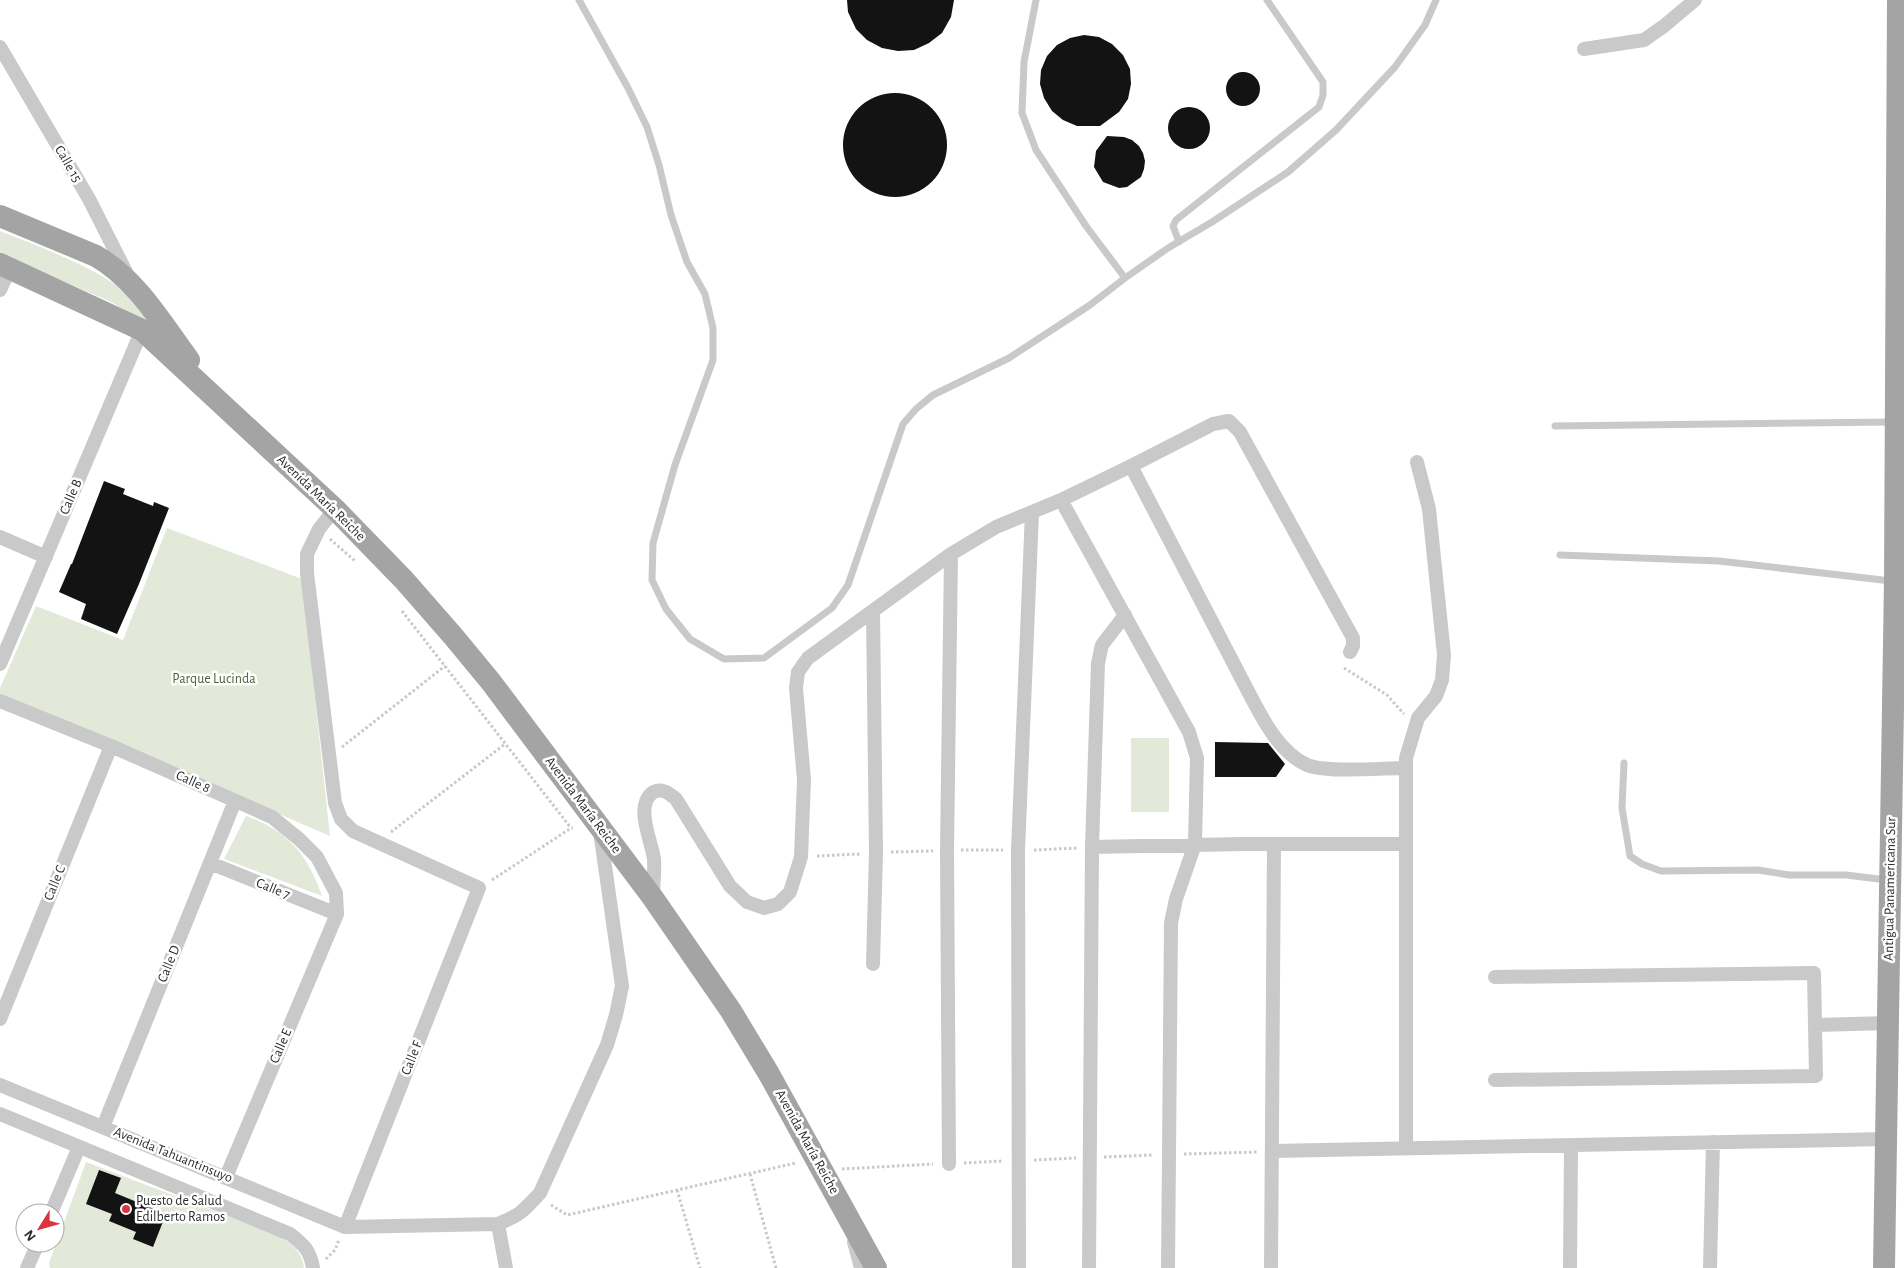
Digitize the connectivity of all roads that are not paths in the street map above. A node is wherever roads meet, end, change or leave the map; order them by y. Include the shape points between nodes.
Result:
1 (579, 0) edge
2 (1036, 0) edge
3 (1267, 0) edge
4 (1436, 0) edge
5 (1695, 0) edge
6 (1898, 0) edge
7 (0, 47) edge
8 (1584, 48) dead end
9 (0, 216) edge
10 (1178, 242) junction
11 (5, 266) edge
12 (1125, 278) junction
13 (132, 284) junction
14 (0, 290) edge
15 (142, 330) junction
16 (217, 399) junction
17 (1895, 422) junction
18 (1556, 426) dead end
19 (1417, 462) dead end
20 (1131, 466) junction
21 (1061, 500) junction
22 (335, 509) junction
23 (1032, 512) junction
24 (0, 537) edge
25 (951, 554) junction
26 (1560, 555) dead end
27 (46, 557) junction
28 (1895, 581) junction
29 (873, 612) junction
30 (1125, 615) junction
31 (1350, 652) dead end
32 (0, 664) edge
33 (0, 702) edge
34 (111, 746) junction
35 (1624, 763) dead end
36 (1406, 768) junction
37 (235, 800) junction
38 (600, 831) junction
39 (1195, 844) junction
40 (1274, 844) junction
41 (1406, 844) junction
42 (1092, 847) junction
43 (210, 863) junction
44 (1890, 880) junction
45 (653, 898) junction
46 (337, 914) junction
47 (873, 964) dead end
48 (1495, 978) dead end
49 (0, 1019) edge
50 (1889, 1024) junction
51 (1815, 1026) junction
52 (1495, 1080) dead end
53 (0, 1085) edge
54 (0, 1114) edge
55 (103, 1127) junction
56 (1887, 1139) junction
57 (1713, 1142) junction
58 (1571, 1145) junction
59 (79, 1148) junction
60 (1406, 1148) junction
61 (1272, 1151) junction
62 (949, 1164) road end
63 (226, 1177) junction
64 (55, 1203) edge
65 (848, 1218) junction
66 (498, 1224) junction
67 (345, 1227) junction
68 (34, 1253) edge
69 (318, 1265) edge
70 (27, 1268) edge
71 (506, 1268) edge
72 (861, 1268) edge
73 (876, 1268) edge
74 (1019, 1268) edge
75 (1089, 1268) edge
76 (1168, 1268) edge
77 (1271, 1268) edge
78 (1570, 1268) edge
79 (1710, 1268) edge
80 (1884, 1268) edge

1 - 12 lane via 647,127 671,215 687,262 705,294 713,328 713,360 675,465 653,544 652,580 666,609 690,639 724,659 764,658 832,608 848,585 903,424 916,410 933,395 1009,358
2 - 12 lane via 1024,62 1022,113 1036,150
3 - 10 lane via 1322,82 1323,95 1319,107 1176,220 1172,226
4 - 10 lane via 1425,25 1395,66 1336,130 1288,172
5 - 8 street via 1644,40
6 - 17 main road, Antigua Panamericana Sur
7 - 13 street, Calle 15 via 89,199
9 - 13 main road, Avenida María Reiche via 96,256
10 - 12 lane
11 - 14 street
11 - 15 main road, Avenida María Reiche
13 - 16 main road, Avenida María Reiche
15 - 16 main road, Avenida María Reiche
15 - 27 street, Calle B
16 - 22 main road, Avenida María Reiche
17 - 18 lane
17 - 28 main road, Antigua Panamericana Sur
19 - 36 street via 1429,510 1444,655 1442,680 1436,696 1415,725
20 - 21 street
20 - 31 street via 1214,424 1229,422 1240,432 1353,638
20 - 36 street via 1250,695 1278,740 1293,756 1321,769
21 - 23 street
21 - 30 street
22 - 38 main road, Avenida María Reiche via 404,580 491,682
22 - 67 street, Calle F via 319,529 307,554 307,573 335,803 341,819 353,831 479,888
23 - 25 street via 996,527
23 - 74 street via 1018,850
24 - 27 street
25 - 29 street
25 - 62 street via 946,850
26 - 28 lane via 1719,560
27 - 32 street, Calle B
28 - 44 main road, Antigua Panamericana Sur
29 - 45 street via 808,658 798,672 796,688 804,780 801,857 790,892 778,904 764,908 747,902 730,886 676,799 665,791 655,791 647,798 643,809 654,860
29 - 47 street via 876,853
30 - 39 street via 1189,732 1197,758
30 - 42 street via 1102,645 1098,663
33 - 34 street, Calle 8
34 - 37 street, Calle 8
34 - 49 street, Calle C
35 - 44 lane via 1622,808 1625,830 1630,856 1642,864 1661,870 1758,870 1789,875 1846,875
36 - 41 street
37 - 43 street, Calle D
37 - 46 street, Calle 8 via 272,816 317,857 336,893
38 - 45 main road, Avenida María Reiche
38 - 66 street via 622,986 616,1015 607,1045 540,1193 520,1214
39 - 40 street
39 - 42 street
39 - 76 street via 1171,923
40 - 41 street
40 - 61 street
41 - 60 street
42 - 75 street
43 - 46 street, Calle 7
43 - 55 street, Calle D
44 - 50 main road, Antigua Panamericana Sur
45 - 65 main road, Avenida María Reiche via 731,1011
46 - 63 street, Calle E
48 - 51 street via 1814,973
50 - 51 street
50 - 56 main road, Antigua Panamericana Sur
51 - 52 street via 1816,1076
53 - 55 street, Avenida Tahuantinsuyo
54 - 59 street, Avenida Tahuantinsuyo
55 - 63 street, Avenida Tahuantinsuyo
56 - 57 street
56 - 80 main road, Antigua Panamericana Sur
57 - 58 street
57 - 79 street
58 - 60 street
58 - 78 street
59 - 64 street
59 - 69 street, Avenida Tahuantinsuyo via 290,1234 305,1246
60 - 61 street
61 - 77 street
63 - 67 street, Avenida Tahuantinsuyo
65 - 72 street
65 - 73 main road, Avenida María Reiche
66 - 67 street
66 - 71 street
68 - 70 street

